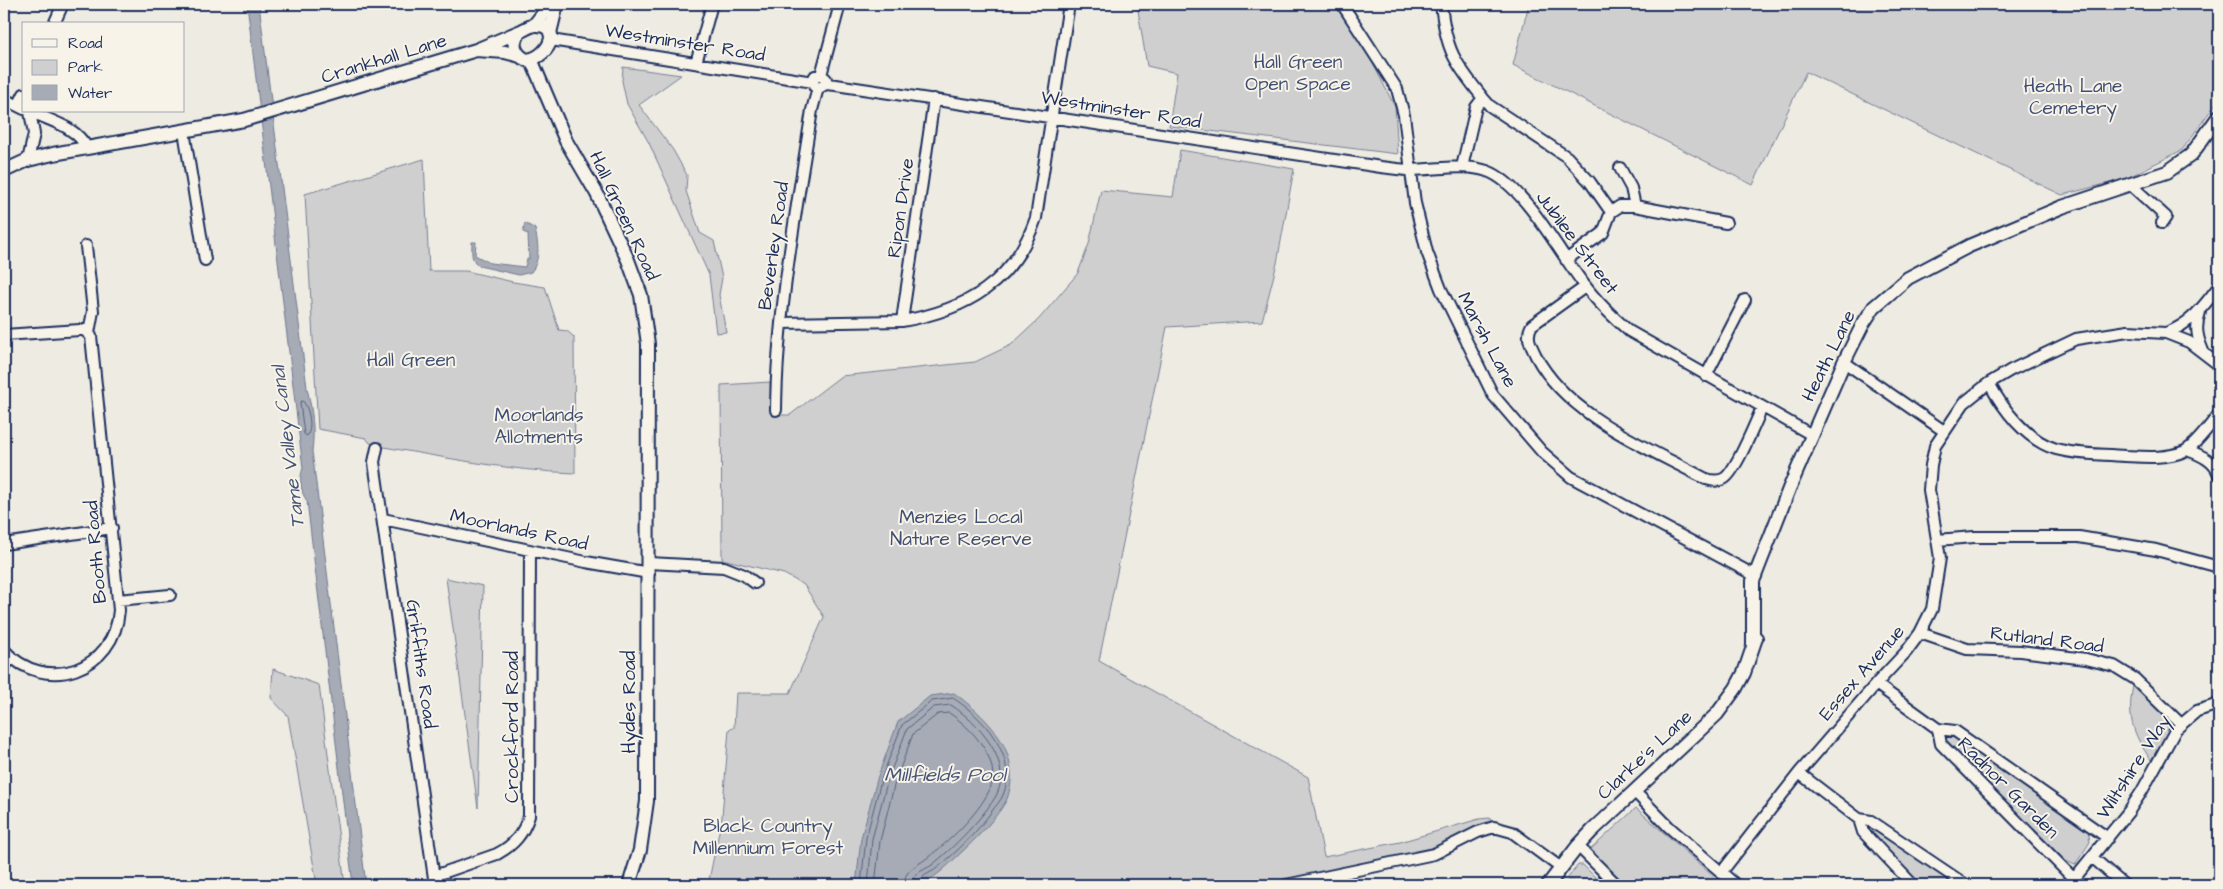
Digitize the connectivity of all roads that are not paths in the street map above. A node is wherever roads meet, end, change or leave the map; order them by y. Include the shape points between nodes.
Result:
1 (63, 4) edge
2 (551, 4) edge
3 (557, 4) edge
4 (712, 4) edge
5 (840, 4) edge
6 (1069, 4) edge
7 (1342, 4) edge
8 (1441, 4) edge
9 (55, 22) edge
10 (534, 25) junction
11 (521, 31) junction
12 (551, 37) junction
13 (476, 50) junction
14 (526, 58) junction
15 (696, 63) junction
16 (819, 82) junction
17 (1482, 98) junction
18 (4, 99) edge
19 (934, 99) junction
20 (21, 108) edge
21 (29, 112) edge
22 (2219, 116) edge
23 (1052, 117) junction
24 (184, 131) junction
25 (87, 148) junction
26 (28, 160) junction
27 (1462, 168) junction
28 (1620, 168) dead end
29 (1410, 170) junction
30 (4, 172) edge
31 (2131, 185) junction
32 (1635, 206) junction
33 (1611, 212) junction
34 (1726, 223) dead end
35 (2162, 223) dead end
36 (86, 246) dead end
37 (205, 260) dead end
38 (1566, 260) junction
39 (2219, 286) edge
40 (1585, 287) junction
41 (1745, 300) dead end
42 (2200, 312) junction
43 (902, 321) junction
44 (781, 323) junction
45 (89, 333) junction
46 (2166, 333) junction
47 (4, 335) edge
48 (2203, 352) junction
49 (1844, 362) junction
50 (2219, 365) edge
51 (1706, 376) junction
52 (1989, 383) junction
53 (1762, 408) junction
54 (776, 410) dead end
55 (2219, 414) edge
56 (1944, 431) junction
57 (1812, 435) junction
58 (377, 448) dead end
59 (2187, 450) junction
60 (2219, 475) edge
61 (648, 516) joint
62 (383, 519) junction
63 (112, 528) junction
64 (1937, 540) junction
65 (4, 544) edge
66 (530, 550) junction
67 (2219, 567) edge
68 (649, 568) junction
69 (1756, 576) junction
70 (756, 583) dead end
71 (170, 595) dead end
72 (118, 600) junction
73 (1920, 633) junction
74 (4, 650) edge
75 (11, 658) junction
76 (4, 667) edge
77 (1876, 684) junction
78 (2219, 704) edge
79 (2181, 724) junction
80 (1938, 729) junction
81 (1799, 773) junction
82 (1634, 791) junction
83 (1859, 819) junction
84 (2108, 838) junction
85 (1578, 846) junction
86 (2092, 857) junction
87 (1561, 868) junction
88 (1721, 873) junction
89 (435, 880) edge
90 (2071, 882) edge
91 (1301, 884) edge
92 (629, 885) edge
93 (1286, 885) edge
94 (1548, 885) edge
95 (1617, 885) edge
96 (1736, 885) edge
97 (1913, 885) edge
98 (1966, 885) edge
99 (2124, 885) edge

1 - 9 street
2 - 10 street
3 - 12 street
4 - 15 street
5 - 16 street, Beverley Road
6 - 23 street
7 - 29 street, Marsh Lane via 1397,89 1404,115
8 - 17 street via 1446,40 1458,67
10 - 11 street
10 - 12 street via 542,25
11 - 13 street, Crankhall Lane
11 - 14 street via 515,42 516,49
12 - 14 street via 545,51
12 - 15 street, Westminster Road
13 - 14 street, Crankhall Lane via 505,52
13 - 24 street, Crankhall Lane via 244,120
14 - 61 street, Hall Green Road via 566,141 597,194 641,295 648,344
15 - 16 street, Westminster Road
16 - 19 street, Westminster Road
16 - 44 street, Beverley Road via 812,110
17 - 27 street via 1476,107
17 - 33 street via 1567,157
18 - 20 street
19 - 23 street, Westminster Road
19 - 43 street, Ripon Drive
21 - 25 street via 73,130
21 - 26 street via 34,134
22 - 31 street, Heath Lane via 2191,155 2167,172
23 - 29 street, Westminster Road
23 - 43 street via 1036,218 1018,258 996,282 977,296 930,316
24 - 25 street
24 - 37 street
25 - 26 street
26 - 30 street
27 - 29 street, Jubilee Street
27 - 38 street, Jubilee Street via 1486,171 1509,185
28 - 32 street via 1631,188
29 - 69 street, Marsh Lane via 1426,252 1440,290 1494,395 1506,411 1542,452 1571,477
31 - 35 street via 2166,217
31 - 49 street, Heath Lane via 2062,207 1969,246 1908,278 1874,307
32 - 33 street via 1620,206
32 - 34 street
33 - 38 street via 1603,232
36 - 45 street, Booth Road via 93,310
38 - 40 street, Jubilee Street
39 - 42 street
40 - 51 street, Jubilee Street via 1629,331
40 - 53 street via 1532,325 1528,341 1539,362 1562,391 1587,413 1706,479 1718,481 1734,467
41 - 51 street
42 - 46 street
42 - 48 street, Essex Avenue via 2196,323 2197,337
43 - 44 street
44 - 54 street, Beverley Road
45 - 47 street via 80,330
45 - 63 street, Booth Road via 94,346
46 - 48 street, Essex Avenue via 2189,342
46 - 52 street, Essex Avenue via 2128,331 2076,340
48 - 50 street, Essex Avenue
49 - 56 street
49 - 57 street, Heath Lane
51 - 53 street, Jubilee Street
52 - 56 street, Essex Avenue via 1964,403
52 - 59 street via 2020,426 2054,449 2090,455 2150,457 2170,456
53 - 57 street, Jubilee Street
55 - 59 street
56 - 64 street, Essex Avenue via 1935,446 1928,490
57 - 69 street, Heath Lane
58 - 62 street, Griffiths Road via 374,462
59 - 60 street via 2216,466
61 - 68 street, Hydes Road
62 - 66 street, Moorlands Road
62 - 89 street, Griffiths Road
63 - 65 street
63 - 72 street, Booth Road
64 - 67 street via 2079,537 2156,550
64 - 73 street, Essex Avenue via 1940,558 1932,610
66 - 68 street, Moorlands Road
66 - 89 street, Crockford Road via 529,816 521,834 506,849
68 - 70 street, Moorlands Road via 724,567
68 - 92 street, Hydes Road via 647,801 640,850
69 - 82 street, Clarke's Lane via 1752,590 1753,644 1740,680 1717,714
71 - 72 street
72 - 75 street, Booth Road via 118,620 111,640 83,668 49,674 26,668
73 - 77 street, Essex Avenue
73 - 79 street, Rutland Road via 1967,648 2086,658 2114,666 2135,679
74 - 75 street, Booth Road
75 - 76 street
77 - 80 street, Radnor Garden
77 - 81 street, Essex Avenue
78 - 79 street, Wiltshire Way via 2197,711
79 - 84 street, Wiltshire Way via 2142,791
80 - 84 street via 1955,731
80 - 90 street, Radnor Garden via 1941,744
81 - 83 street
81 - 88 street, Essex Avenue
82 - 85 street, Clarke's Lane
82 - 88 street via 1669,828
83 - 97 street via 1863,832
83 - 98 street via 1871,821
84 - 86 street, Wiltshire Way
85 - 87 street, Clarke's Lane
85 - 95 street
86 - 90 street, Wiltshire Way
86 - 99 street
87 - 91 street via 1512,832 1494,827 1434,854
87 - 94 street, Clarke's Lane
88 - 96 street
91 - 93 street

